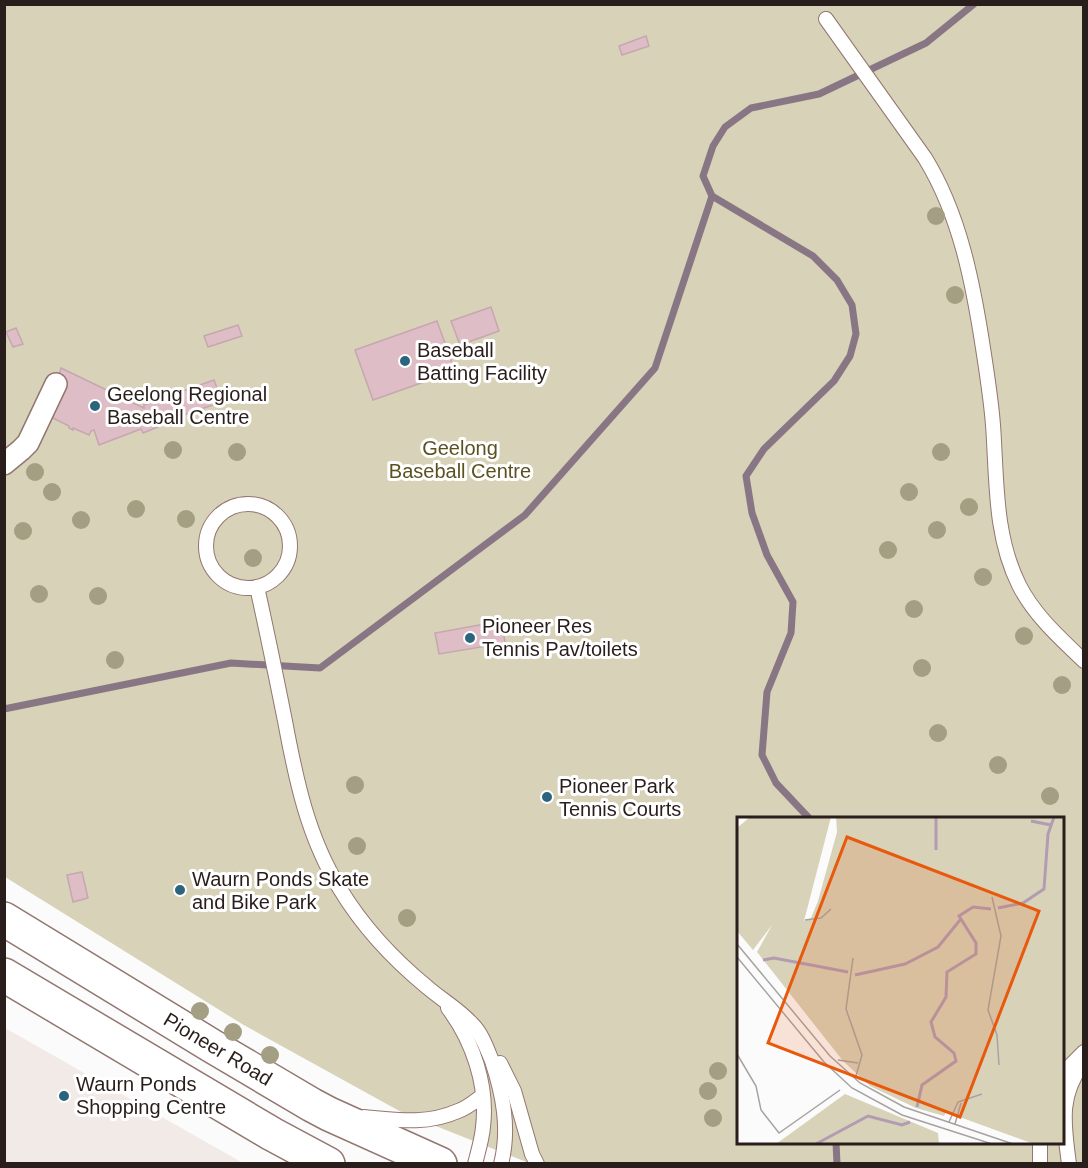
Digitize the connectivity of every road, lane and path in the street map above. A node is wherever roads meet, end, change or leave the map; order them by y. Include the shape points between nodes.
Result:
1 (826, 19) dead end
2 (56, 384) dead end
3 (4, 464) edge
4 (257, 587) junction
5 (1083, 661) edge
6 (4, 919) edge
7 (4, 975) edge
8 (435, 993) junction
9 (475, 1026) junction
10 (1083, 1052) edge
11 (1083, 1062) edge
12 (1064, 1072) edge
13 (482, 1096) junction
14 (329, 1114) junction
15 (1040, 1144) edge
16 (328, 1164) edge
17 (440, 1164) edge
18 (476, 1164) edge
19 (501, 1164) edge
20 (537, 1164) edge
21 (1040, 1164) edge
22 (1069, 1164) edge

1 - 5 lane via 934,173 946,197 978,315 1005,549 1020,586 1042,619
2 - 3 street via 28,442
4 - 4 lane via 243,588 224,581 208,561 207,536 212,525 226,509 236,505 252,503 267,507 288,530 291,548 287,564 270,582
4 - 8 lane via 299,792 325,861 376,940
6 - 14 main road, Pioneer Road
7 - 16 main road
8 - 9 lane
8 - 13 lane via 463,1030 474,1055
9 - 19 lane via 488,1050 503,1100 506,1126
9 - 20 lane via 514,1091
10 - 12 lane
11 - 22 lane via 1066,1096 1064,1125
13 - 14 lane via 460,1111 423,1121
13 - 18 lane via 483,1128
14 - 17 main road, Pioneer Road
15 - 21 lane

